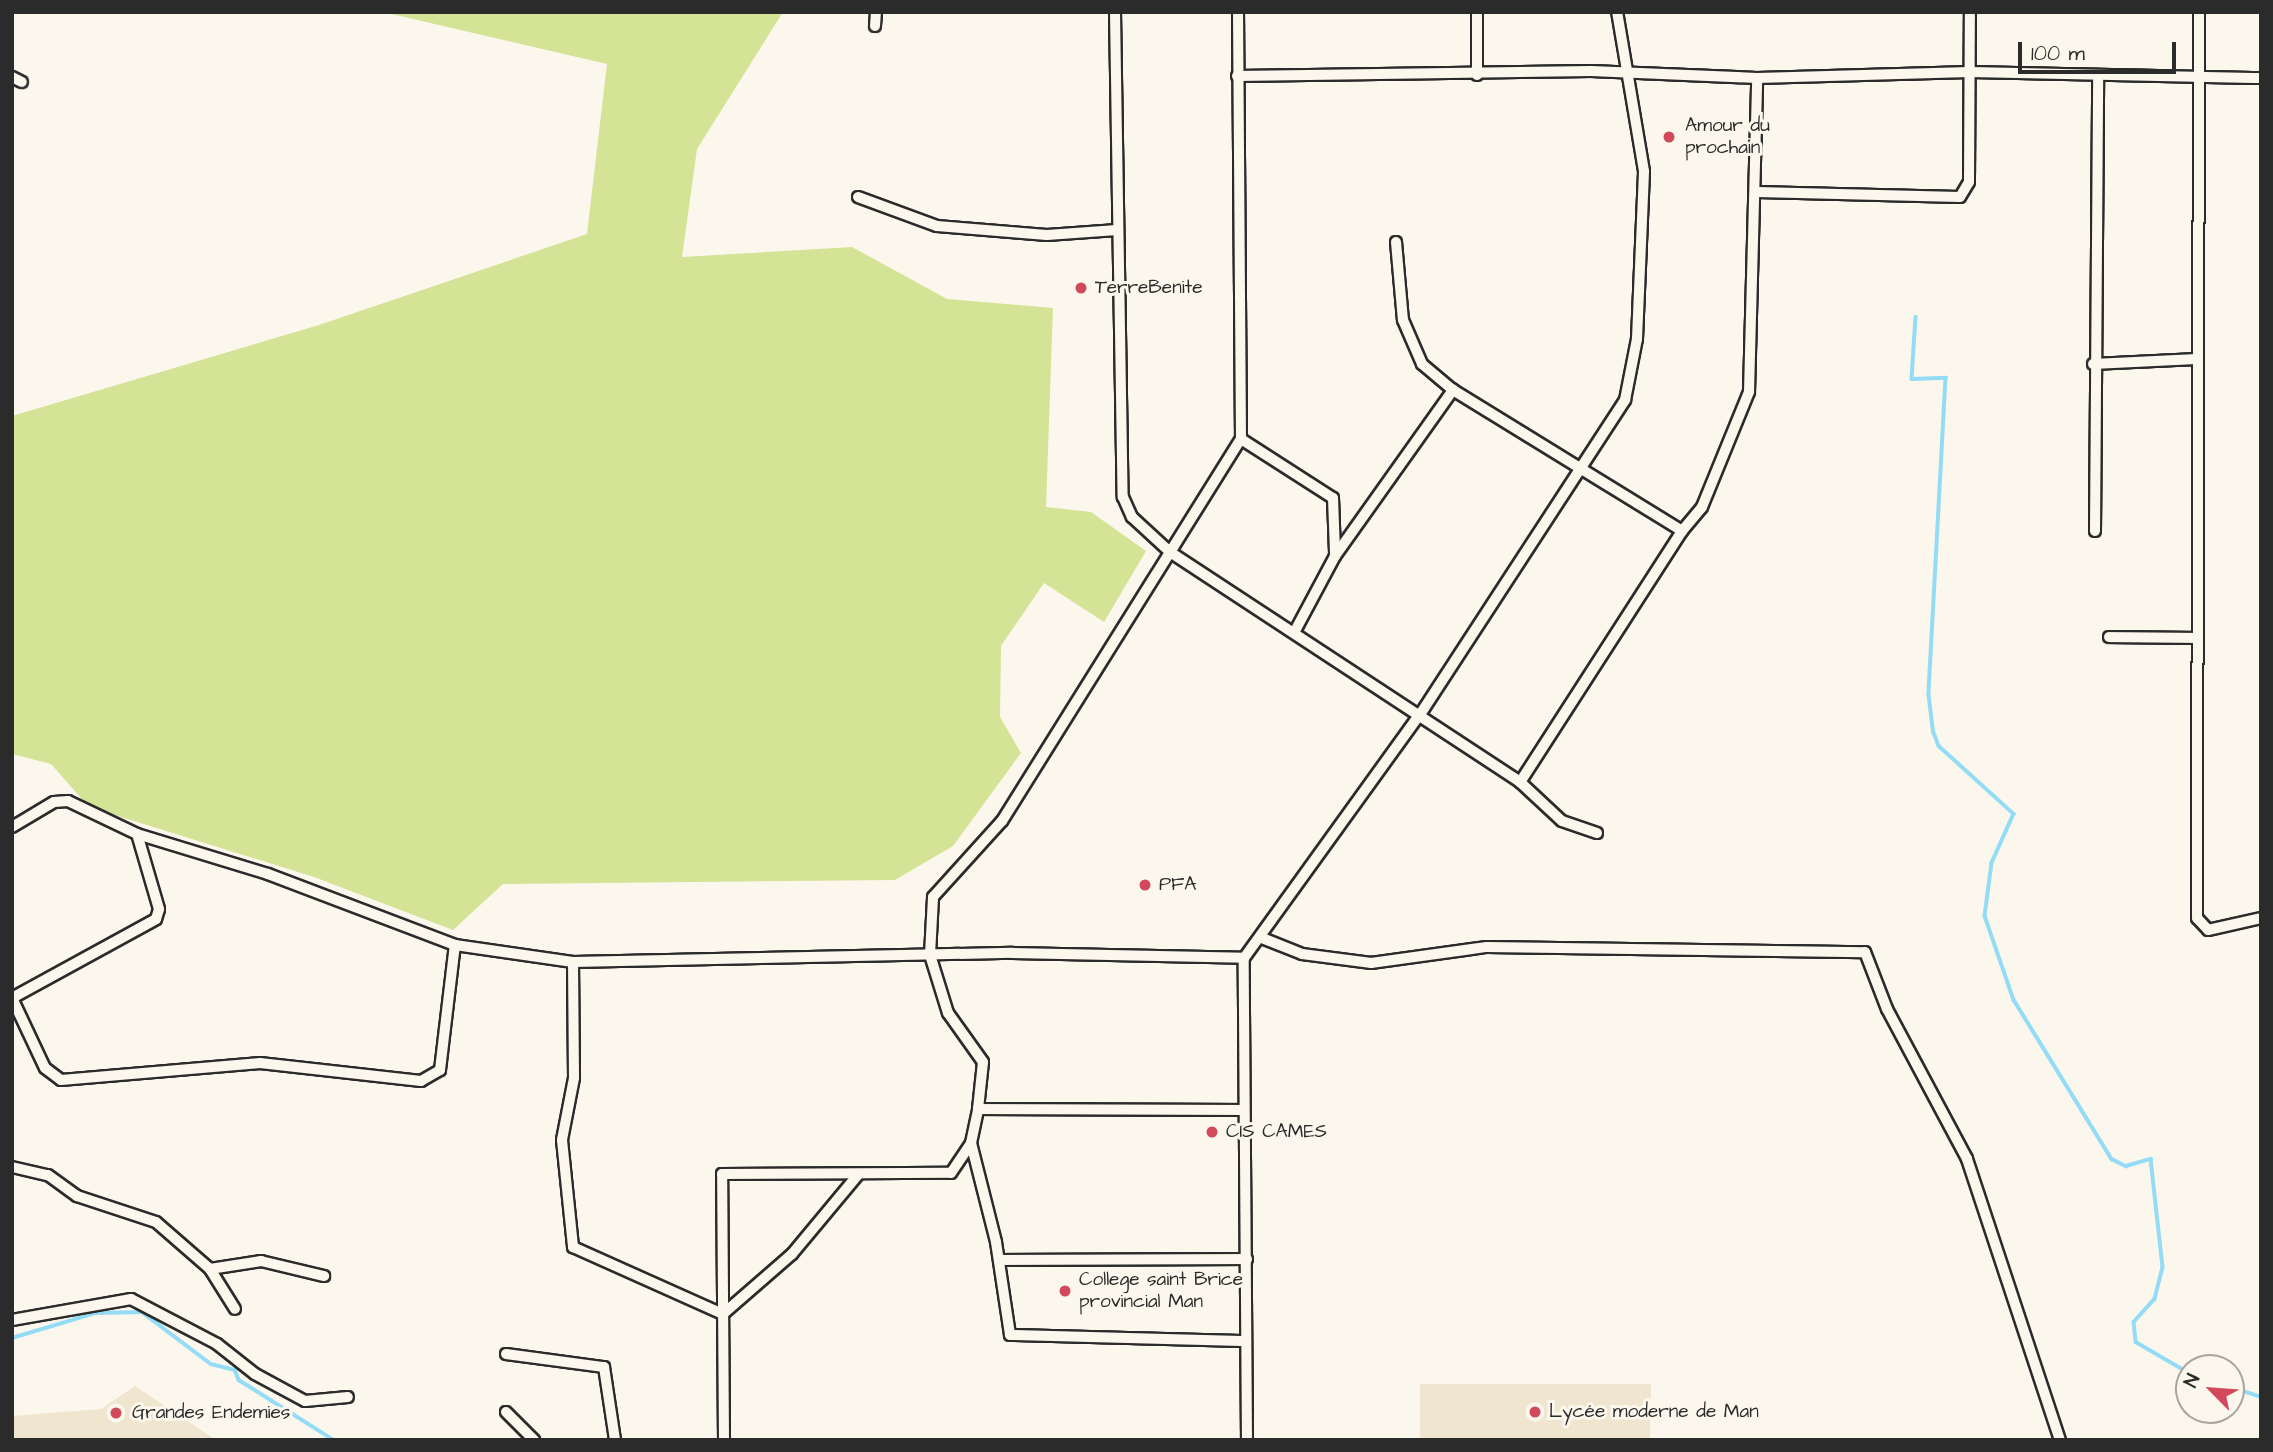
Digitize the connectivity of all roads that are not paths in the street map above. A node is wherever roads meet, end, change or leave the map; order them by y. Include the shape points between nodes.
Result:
1 (876, 12) edge
2 (1115, 12) edge
3 (1238, 12) edge
4 (1477, 12) edge
5 (1617, 12) edge
6 (1969, 12) edge
7 (2199, 12) edge
8 (875, 26) dead end
9 (1970, 72) junction
10 (1477, 75) junction
11 (1629, 75) junction
12 (1237, 76) junction
13 (1757, 78) junction
14 (2098, 78) junction
15 (2201, 78) junction
16 (2261, 78) edge
17 (1757, 192) junction
18 (858, 197) dead end
19 (1117, 230) junction
20 (1396, 242) dead end
21 (2197, 359) junction
22 (2093, 363) junction
23 (1453, 390) junction
24 (1241, 439) junction
25 (1580, 471) junction
26 (1682, 531) junction
27 (2095, 531) dead end
28 (1170, 552) junction
29 (1335, 556) junction
30 (1295, 631) junction
31 (2109, 637) dead end
32 (2196, 638) junction
33 (1421, 713) junction
34 (1520, 782) junction
35 (12, 827) edge
36 (1597, 833) dead end
37 (136, 834) junction
38 (2261, 918) edge
39 (1262, 938) junction
40 (455, 944) junction
41 (930, 955) junction
42 (1244, 958) junction
43 (573, 962) junction
44 (12, 998) edge
45 (978, 1109) junction
46 (1243, 1110) junction
47 (971, 1143) junction
48 (12, 1167) edge
49 (857, 1176) junction
50 (1247, 1259) junction
51 (999, 1260) junction
52 (210, 1269) junction
53 (324, 1276) dead end
54 (235, 1309) dead end
55 (723, 1314) junction
56 (12, 1320) edge
57 (1246, 1341) junction
58 (506, 1354) dead end
59 (348, 1397) dead end
60 (506, 1412) dead end
61 (534, 1440) edge
62 (615, 1440) edge
63 (724, 1440) edge
64 (1247, 1440) edge
65 (2060, 1440) edge

1 - 8 street
2 - 19 street
3 - 12 street
4 - 10 street
5 - 11 street
6 - 9 street
7 - 15 street
9 - 13 street
9 - 14 street
9 - 17 street via 1969,182 1960,197
10 - 11 street
10 - 12 street
11 - 13 street
11 - 25 street via 1644,171 1633,371 1625,400
12 - 24 street
13 - 17 street
14 - 15 street
14 - 22 street
15 - 16 street
15 - 21 street
17 - 26 street via 1750,231 1755,337 1749,392 1702,507
18 - 19 street via 937,226 1047,235
19 - 28 street via 1123,497 1132,517
20 - 23 street via 1407,336 1422,364
21 - 22 street
21 - 32 street
22 - 27 street
23 - 25 street
23 - 29 street
24 - 28 street
24 - 29 street via 1333,498
25 - 26 street
25 - 33 street
26 - 34 street
28 - 30 street
28 - 41 street via 1002,821 940,884 929,917
29 - 30 street
30 - 33 street
31 - 32 street
32 - 38 street via 2197,918 2208,930
33 - 34 street
33 - 39 street
34 - 36 street via 1562,821
35 - 37 street via 61,800
37 - 40 street via 268,874
37 - 44 street via 159,908 156,919
39 - 42 street
39 - 65 street via 1302,954 1371,963 1487,947 1865,952 1887,1009 1967,1159
40 - 43 street
40 - 44 street via 440,1070 421,1081 260,1063 61,1080 46,1068
41 - 42 street
41 - 43 street
41 - 45 street via 948,1013 983,1062
42 - 46 street
43 - 55 street via 574,1078 562,1140 569,1239 584,1254
45 - 46 street
45 - 47 street
46 - 50 street
47 - 49 street via 951,1173
47 - 51 street
48 - 52 street via 48,1175 90,1201 133,1210
49 - 55 street via 792,1254
49 - 55 street via 722,1174
50 - 51 street
50 - 57 street
51 - 57 street via 1012,1336
52 - 53 street via 261,1261
52 - 54 street
55 - 63 street
56 - 59 street via 131,1299 217,1343 305,1401
57 - 64 street
58 - 62 street via 604,1367
60 - 61 street

